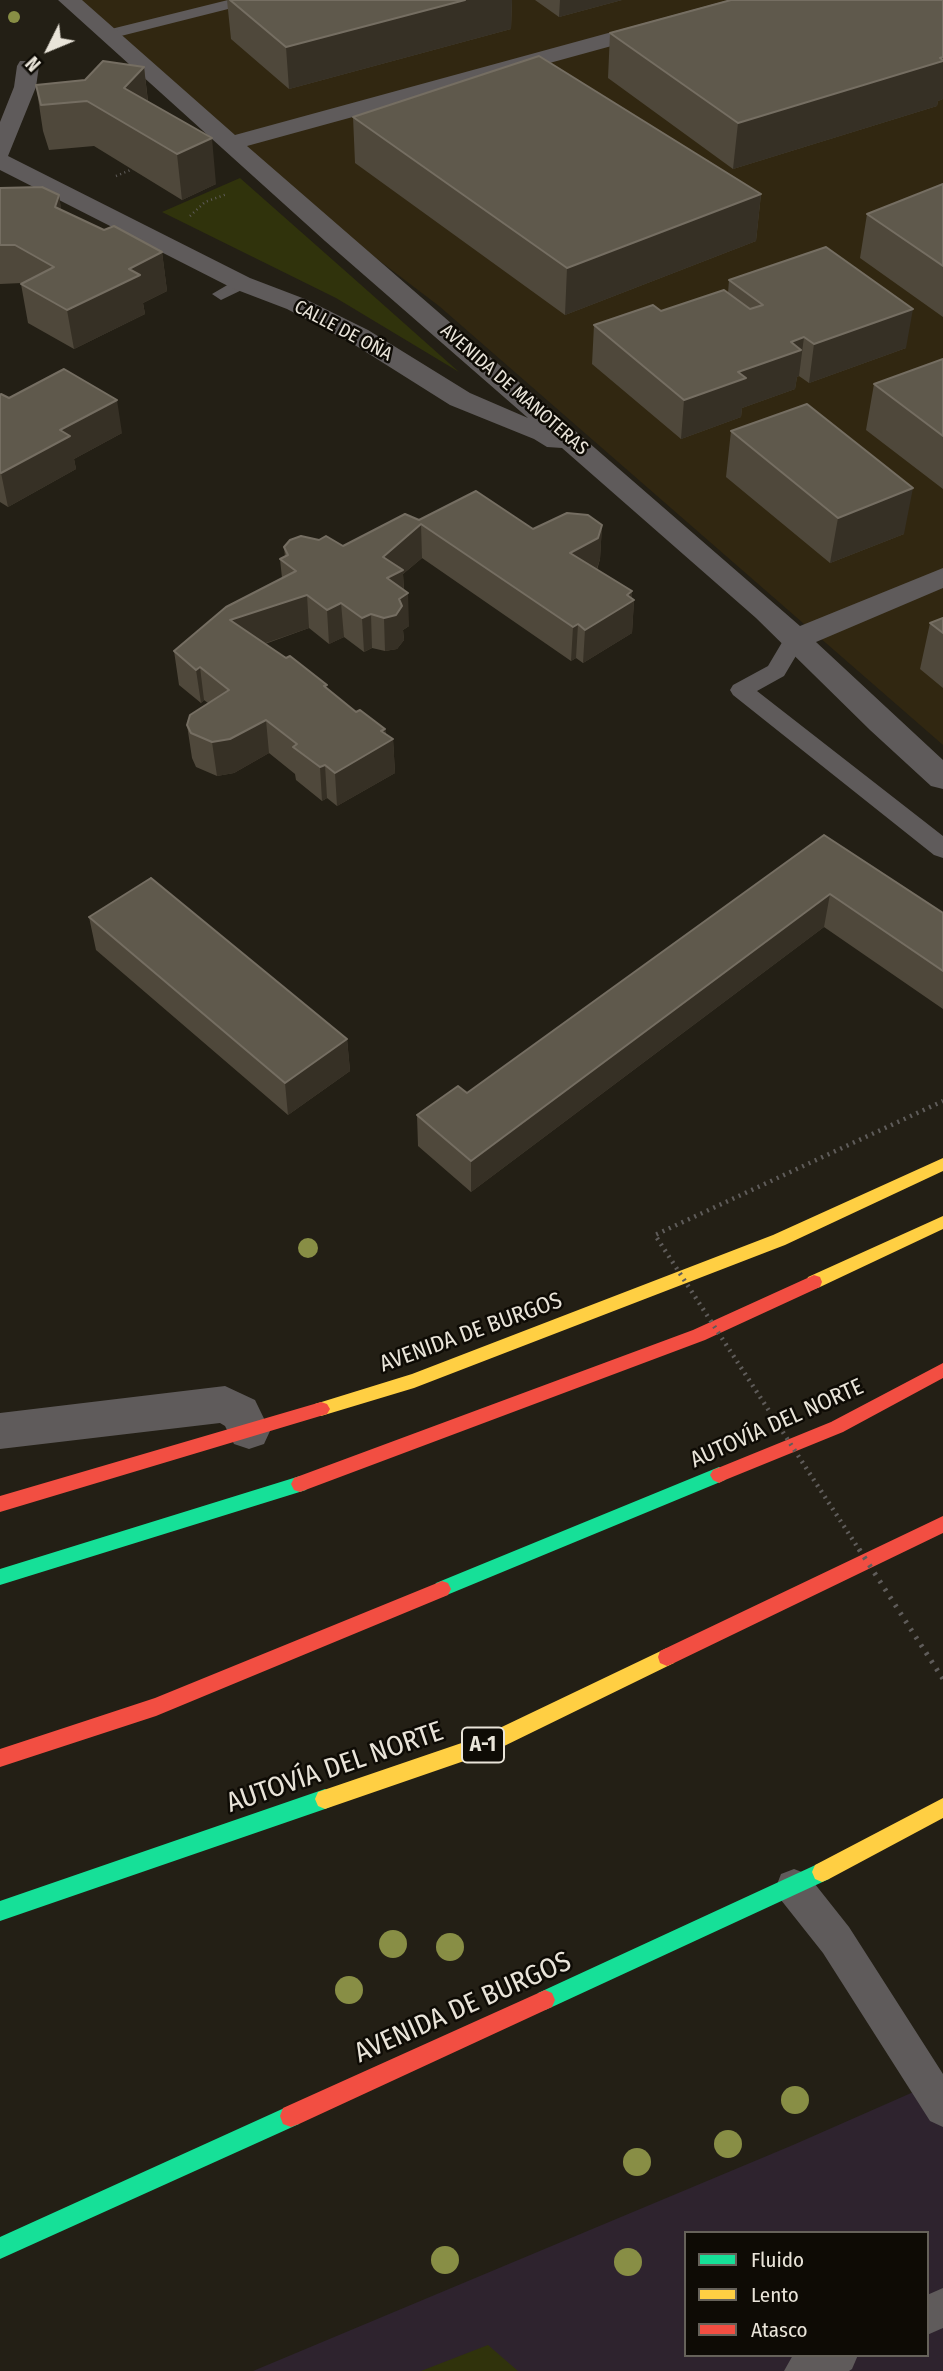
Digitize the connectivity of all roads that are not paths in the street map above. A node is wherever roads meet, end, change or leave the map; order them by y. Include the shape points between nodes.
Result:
1 (69, 0) edge
2 (247, 0) edge
3 (753, 0) edge
4 (109, 34) junction
5 (28, 66) dead end
6 (230, 144) junction
7 (0, 151) edge
8 (0, 161) edge
9 (469, 351) junction
10 (509, 421) junction
11 (671, 526) junction
12 (943, 576) edge
13 (795, 639) junction
14 (943, 778) edge
15 (943, 849) edge
16 (943, 1164) edge
17 (943, 1222) edge
18 (943, 1370) edge
19 (0, 1431) edge
20 (249, 1431) junction
21 (273, 1494) junction
22 (0, 1504) edge
23 (943, 1524) edge
24 (55, 1542) dead end
25 (0, 1577) edge
26 (0, 1758) edge
27 (943, 1808) edge
28 (794, 1887) junction
29 (0, 1911) edge
30 (943, 2108) edge
31 (0, 2248) edge
32 (834, 2357) edge
33 (804, 2371) edge

1 - 4 street, AVENIDA DE MANOTERAS
2 - 4 lane
3 - 6 street
4 - 6 street, AVENIDA DE MANOTERAS
5 - 7 street via 25,87
6 - 9 street, AVENIDA DE MANOTERAS
8 - 10 street, CALLE DE OÑA via 154,237 231,288 296,304 359,336 460,399
9 - 10 street
9 - 11 street, AVENIDA DE MANOTERAS
10 - 11 street, CALLE DE OÑA via 555,439 624,498
10 - 13 street via 610,508
11 - 13 street, AVENIDA DE MANOTERAS
12 - 13 street
13 - 14 street, AVENIDA DE MANOTERAS
13 - 15 lane via 776,671 741,690
16 - 20 main road, AVENIDA DE BURGOS via 779,1240 453,1366
17 - 21 main road via 699,1335
18 - 26 main road, AUTOVÍA DEL NORTE via 811,1438 156,1707
19 - 20 street via 225,1404 240,1413
20 - 22 main road, AVENIDA DE BURGOS
21 - 24 main road
21 - 25 main road
23 - 29 main road, AUTOVÍA DEL NORTE / A-1 via 489,1743
27 - 28 main road, AVENIDA DE BURGOS
28 - 30 lane via 836,1940
28 - 31 main road, AVENIDA DE BURGOS
32 - 33 lane

